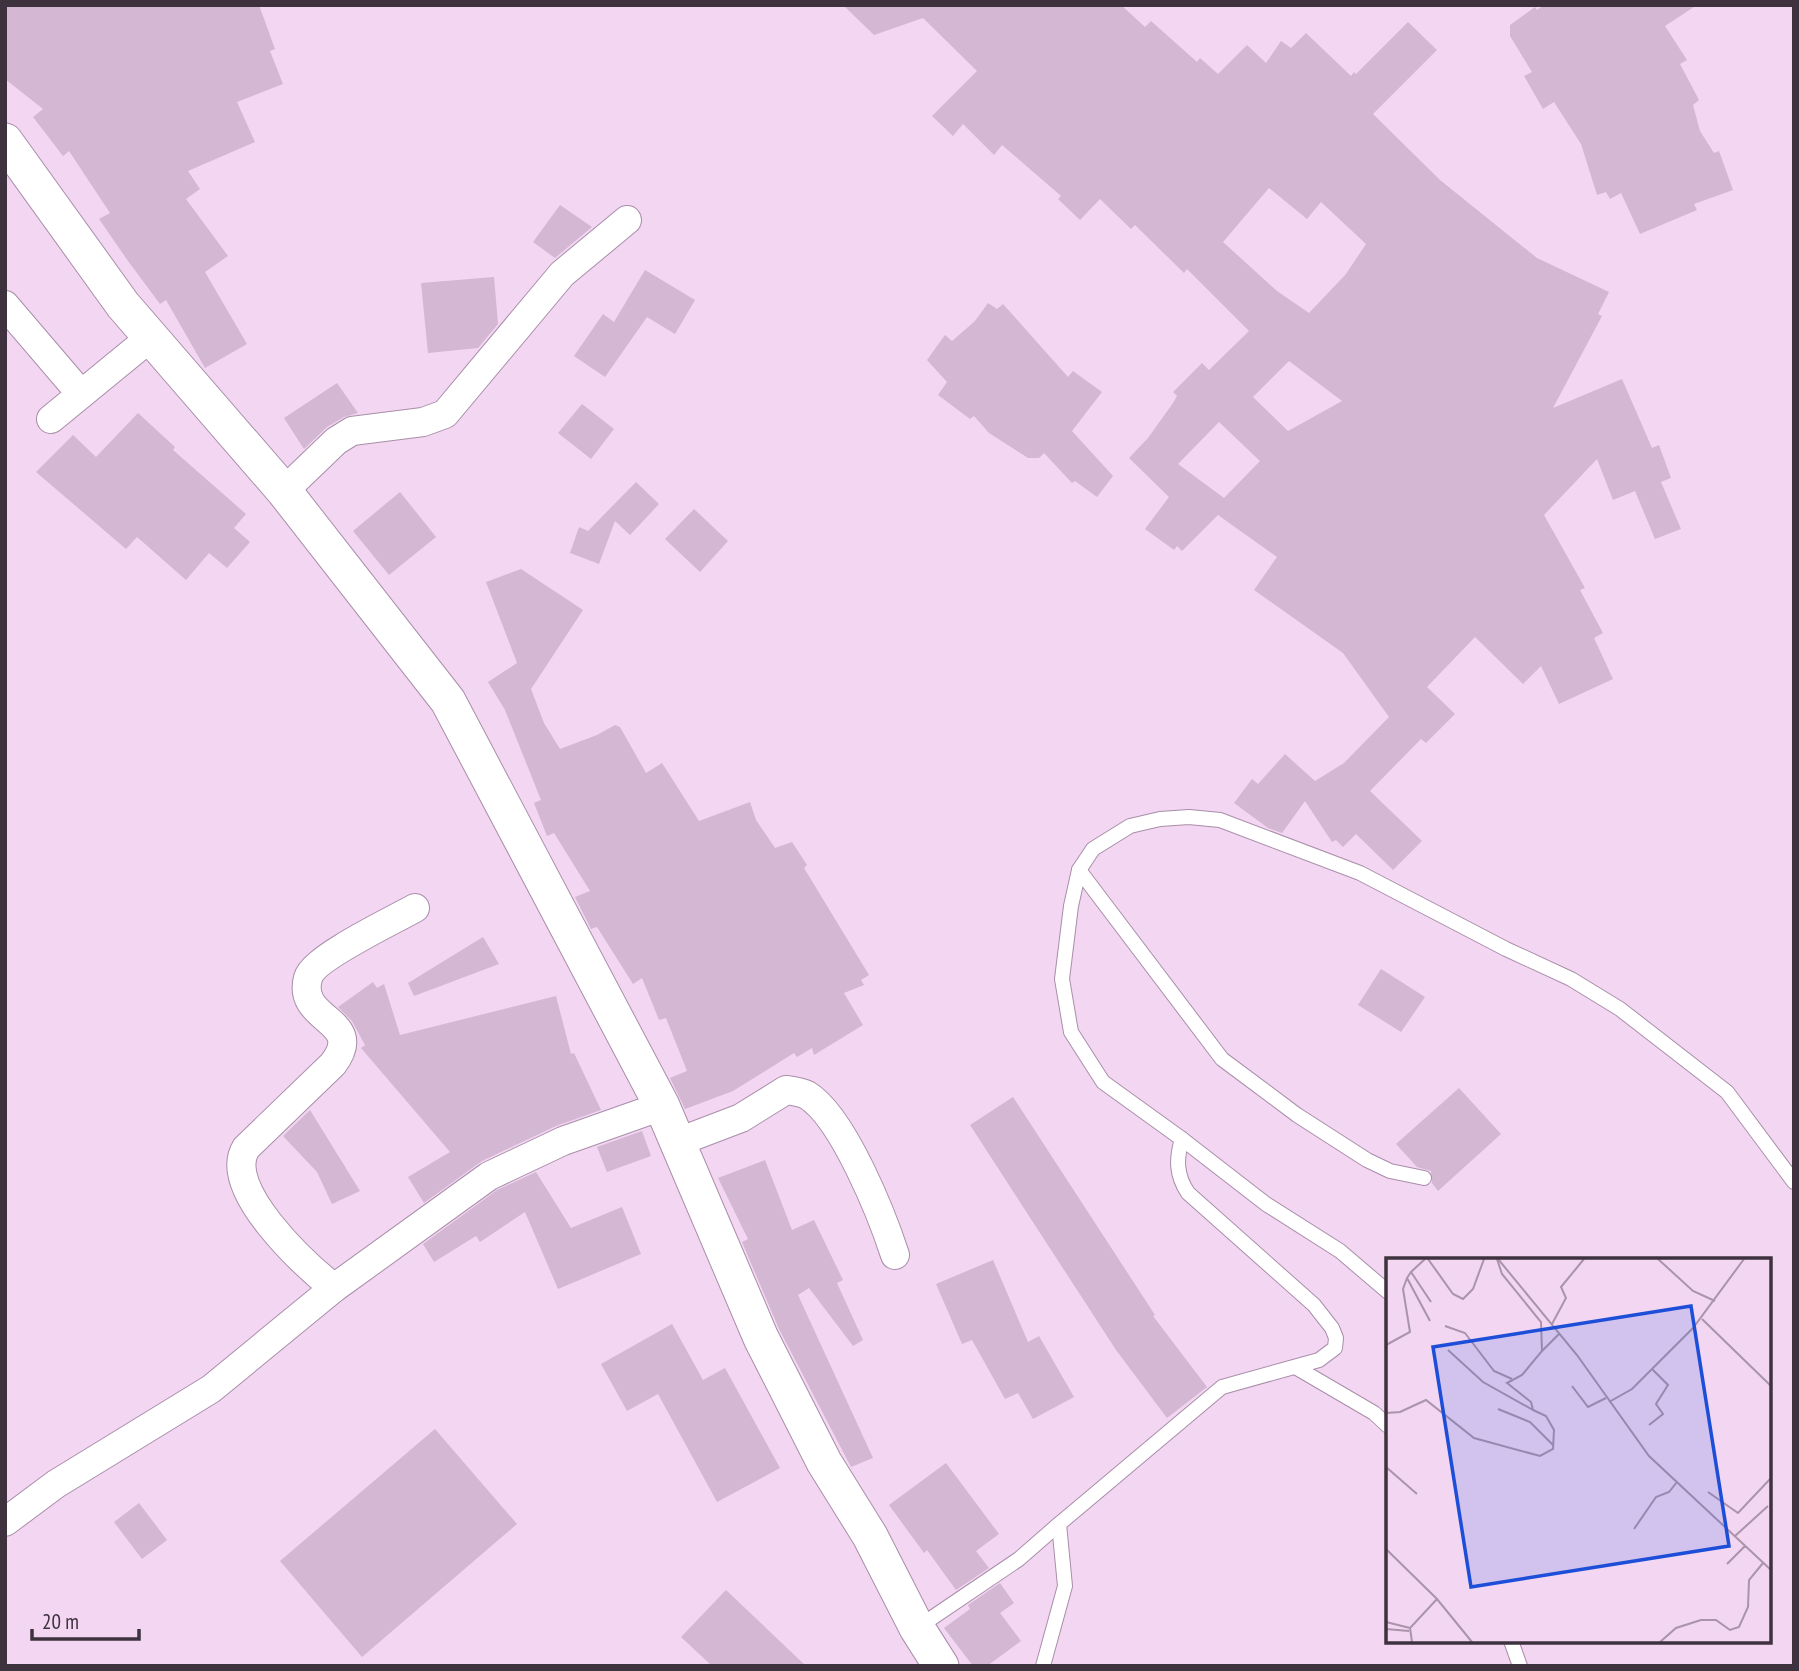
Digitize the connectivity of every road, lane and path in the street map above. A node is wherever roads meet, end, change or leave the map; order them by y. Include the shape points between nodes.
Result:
1 (5, 141) edge
2 (627, 220) dead end
3 (5, 305) edge
4 (151, 337) junction
5 (81, 394) junction
6 (51, 419) dead end
7 (284, 491) junction
8 (1079, 870) junction
9 (415, 908) dead end
10 (662, 1106) junction
11 (1182, 1139) junction
12 (678, 1142) junction
13 (1424, 1178) dead end
14 (1794, 1182) edge
15 (895, 1255) dead end
16 (334, 1287) junction
17 (1386, 1290) edge
18 (1297, 1368) junction
19 (1386, 1424) edge
20 (5, 1522) edge
21 (1059, 1524) junction
22 (917, 1628) junction
23 (1512, 1643) edge
24 (941, 1666) edge
25 (1043, 1666) edge
26 (1520, 1666) edge

1 - 4 street
2 - 7 street via 562,274 445,414 423,422 352,431
3 - 5 street
4 - 5 street
4 - 7 street
5 - 6 street
7 - 10 street via 449,701
8 - 11 lane via 1062,979 1071,1032 1103,1082
8 - 13 lane via 1222,1059 1367,1160 1390,1171
8 - 14 lane via 1093,849 1130,826 1189,817 1220,820 1360,873 1571,979 1619,1009 1727,1092
9 - 16 street via 309,973 308,1000 341,1033 342,1047 333,1064 246,1148 240,1161 248,1194 288,1243
10 - 12 street
10 - 16 street via 563,1140 489,1176
11 - 17 lane via 1266,1204 1340,1251
11 - 18 lane via 1177,1165 1188,1193 1314,1305 1332,1328 1335,1348
12 - 15 street via 741,1118 786,1090 807,1095 831,1121 872,1191
12 - 22 street via 761,1338
16 - 20 street via 211,1389 56,1484
18 - 19 lane
18 - 21 lane via 1222,1387
21 - 22 lane via 1019,1559
21 - 25 lane via 1065,1586
22 - 24 street
23 - 26 lane

